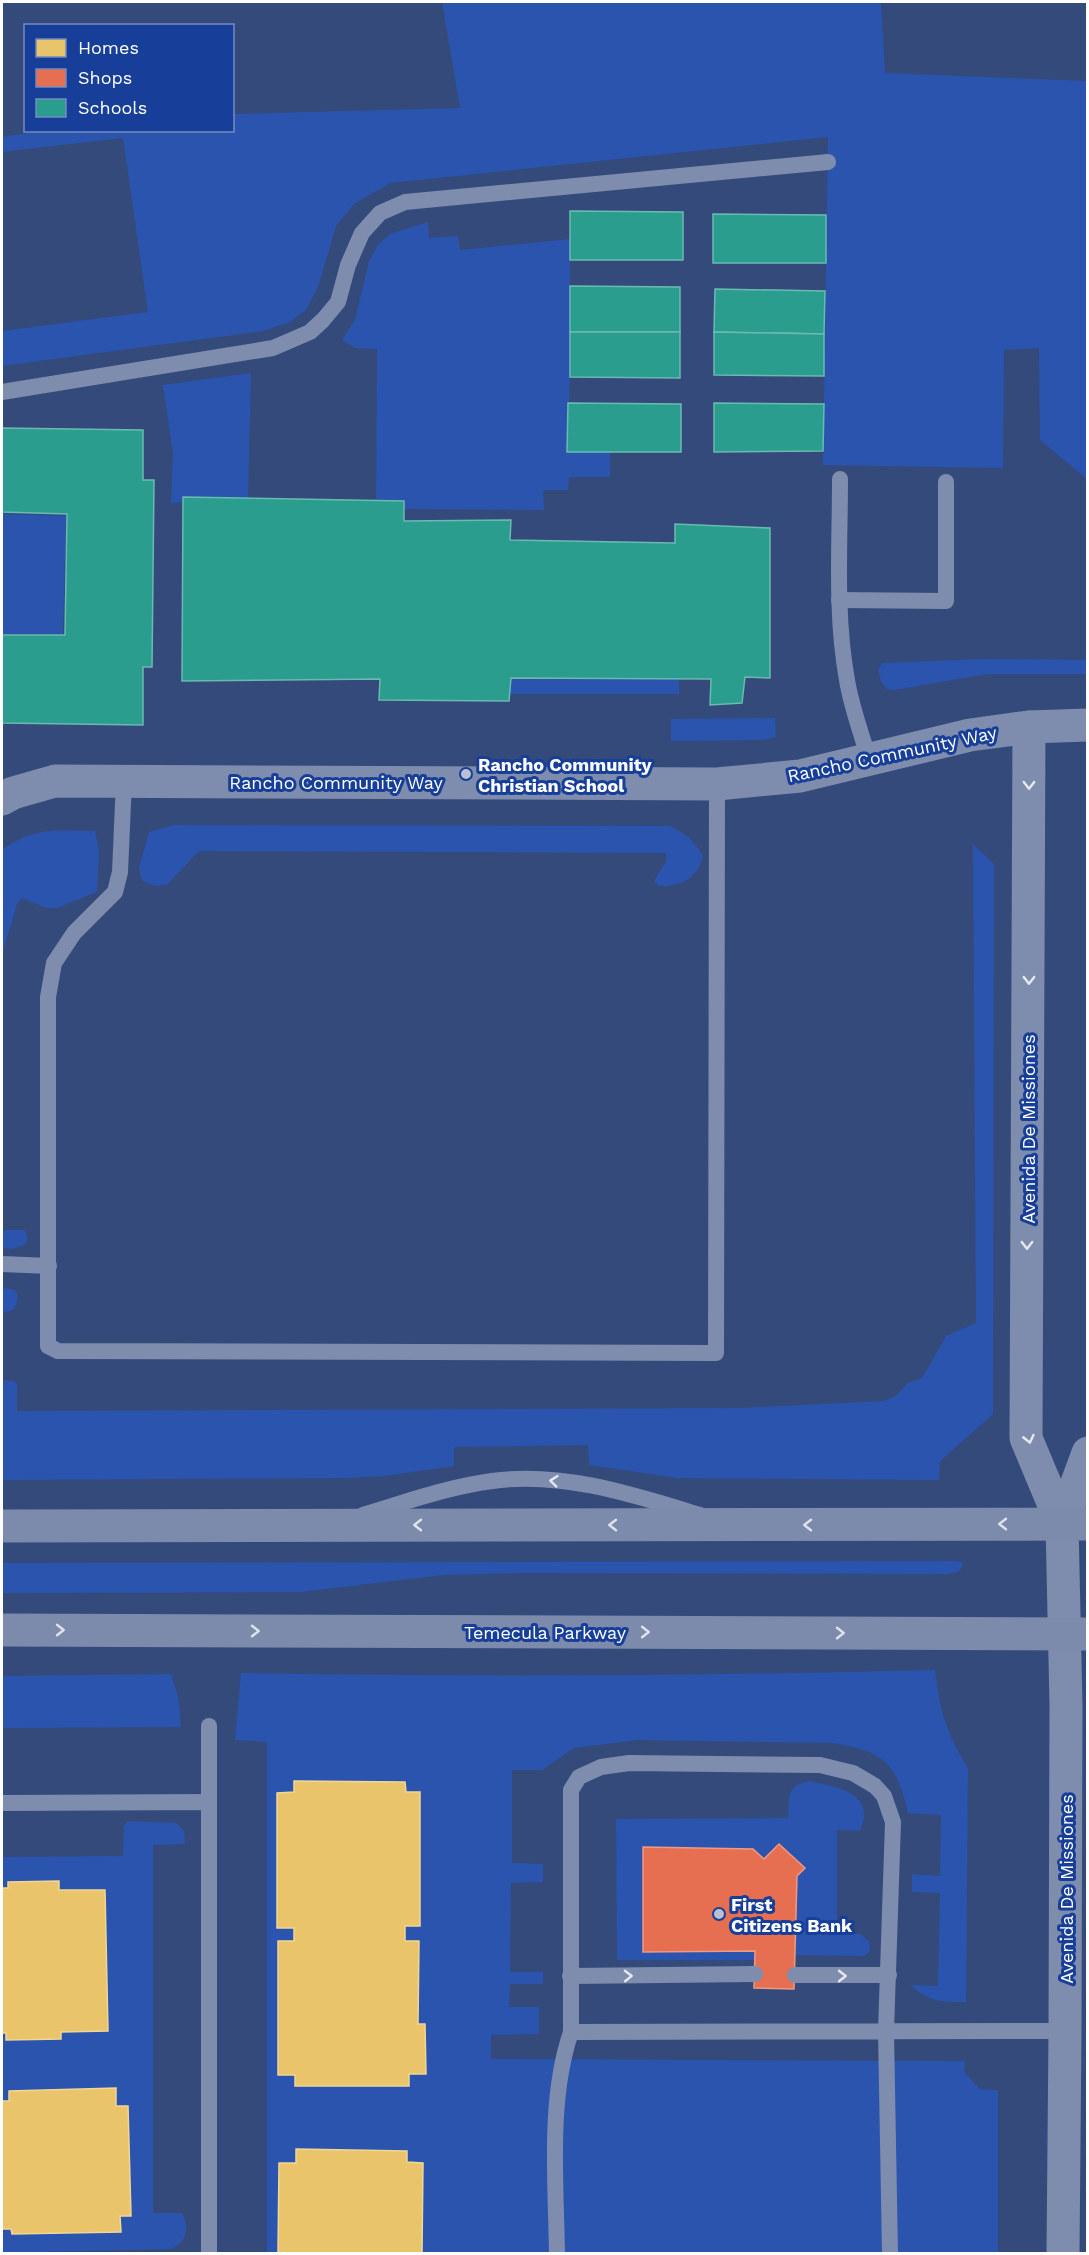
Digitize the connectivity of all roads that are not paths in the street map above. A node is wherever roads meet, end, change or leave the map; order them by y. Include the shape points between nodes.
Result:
1 (828, 162) dead end
2 (2, 392) edge
3 (840, 478) dead end
4 (946, 482) dead end
5 (839, 600) junction
6 (1088, 725) edge
7 (1029, 727) junction
8 (869, 760) junction
9 (123, 781) junction
10 (717, 784) junction
11 (2, 800) edge
12 (2, 1264) edge
13 (49, 1266) junction
14 (1088, 1453) edge
15 (1075, 1524) edge
16 (334, 1525) junction
17 (732, 1525) junction
18 (2, 1526) edge
19 (2, 1630) edge
20 (1076, 1634) edge
21 (209, 1726) dead end
22 (209, 1802) junction
23 (2, 1803) edge
24 (754, 1974) dead end
25 (795, 1975) dead end
26 (889, 1975) junction
27 (570, 1976) junction
28 (886, 2031) junction
29 (1065, 2031) junction
30 (571, 2032) junction
31 (209, 2253) edge
32 (556, 2253) edge
33 (890, 2253) edge
34 (1063, 2253) edge

1 - 2 lane via 405,201 380,213 362,233 338,302 310,332 273,348
3 - 5 lane
4 - 5 lane via 946,601
5 - 8 lane via 847,682
6 - 7 street, Rancho Community Way
7 - 8 street, Rancho Community Way via 970,735
7 -> 15 street, Avenida De Missiones via 1026,1438
8 - 10 street, Rancho Community Way via 800,776
9 - 10 street, Rancho Community Way
9 - 11 street, Rancho Community Way via 55,781
9 - 13 lane via 120,872 115,892 74,933 54,963 48,997
10 - 13 lane via 716,1353 58,1351 48,1347
12 - 13 lane
14 - 15 street, Avenida De Missiones
15 -> 17 main road
15 - 20 street, Avenida De Missiones
17 -> 16 main road
17 -> 16 lane via 624,1492 533,1479 495,1480 444,1489
16 - 18 main road
19 -> 20 main road, Temecula Parkway
20 - 29 street, Avenida De Missiones
21 - 22 lane
22 - 23 lane
22 - 31 lane
27 -> 24 lane
25 -> 26 lane
26 - 27 lane via 893,1822 884,1796 875,1786 853,1773 820,1765 629,1763 601,1767 579,1777 571,1790
26 - 28 lane
27 - 30 lane
28 - 29 lane
28 - 30 lane
28 - 33 lane
29 - 34 street, Avenida De Missiones
30 - 32 lane via 556,2101

